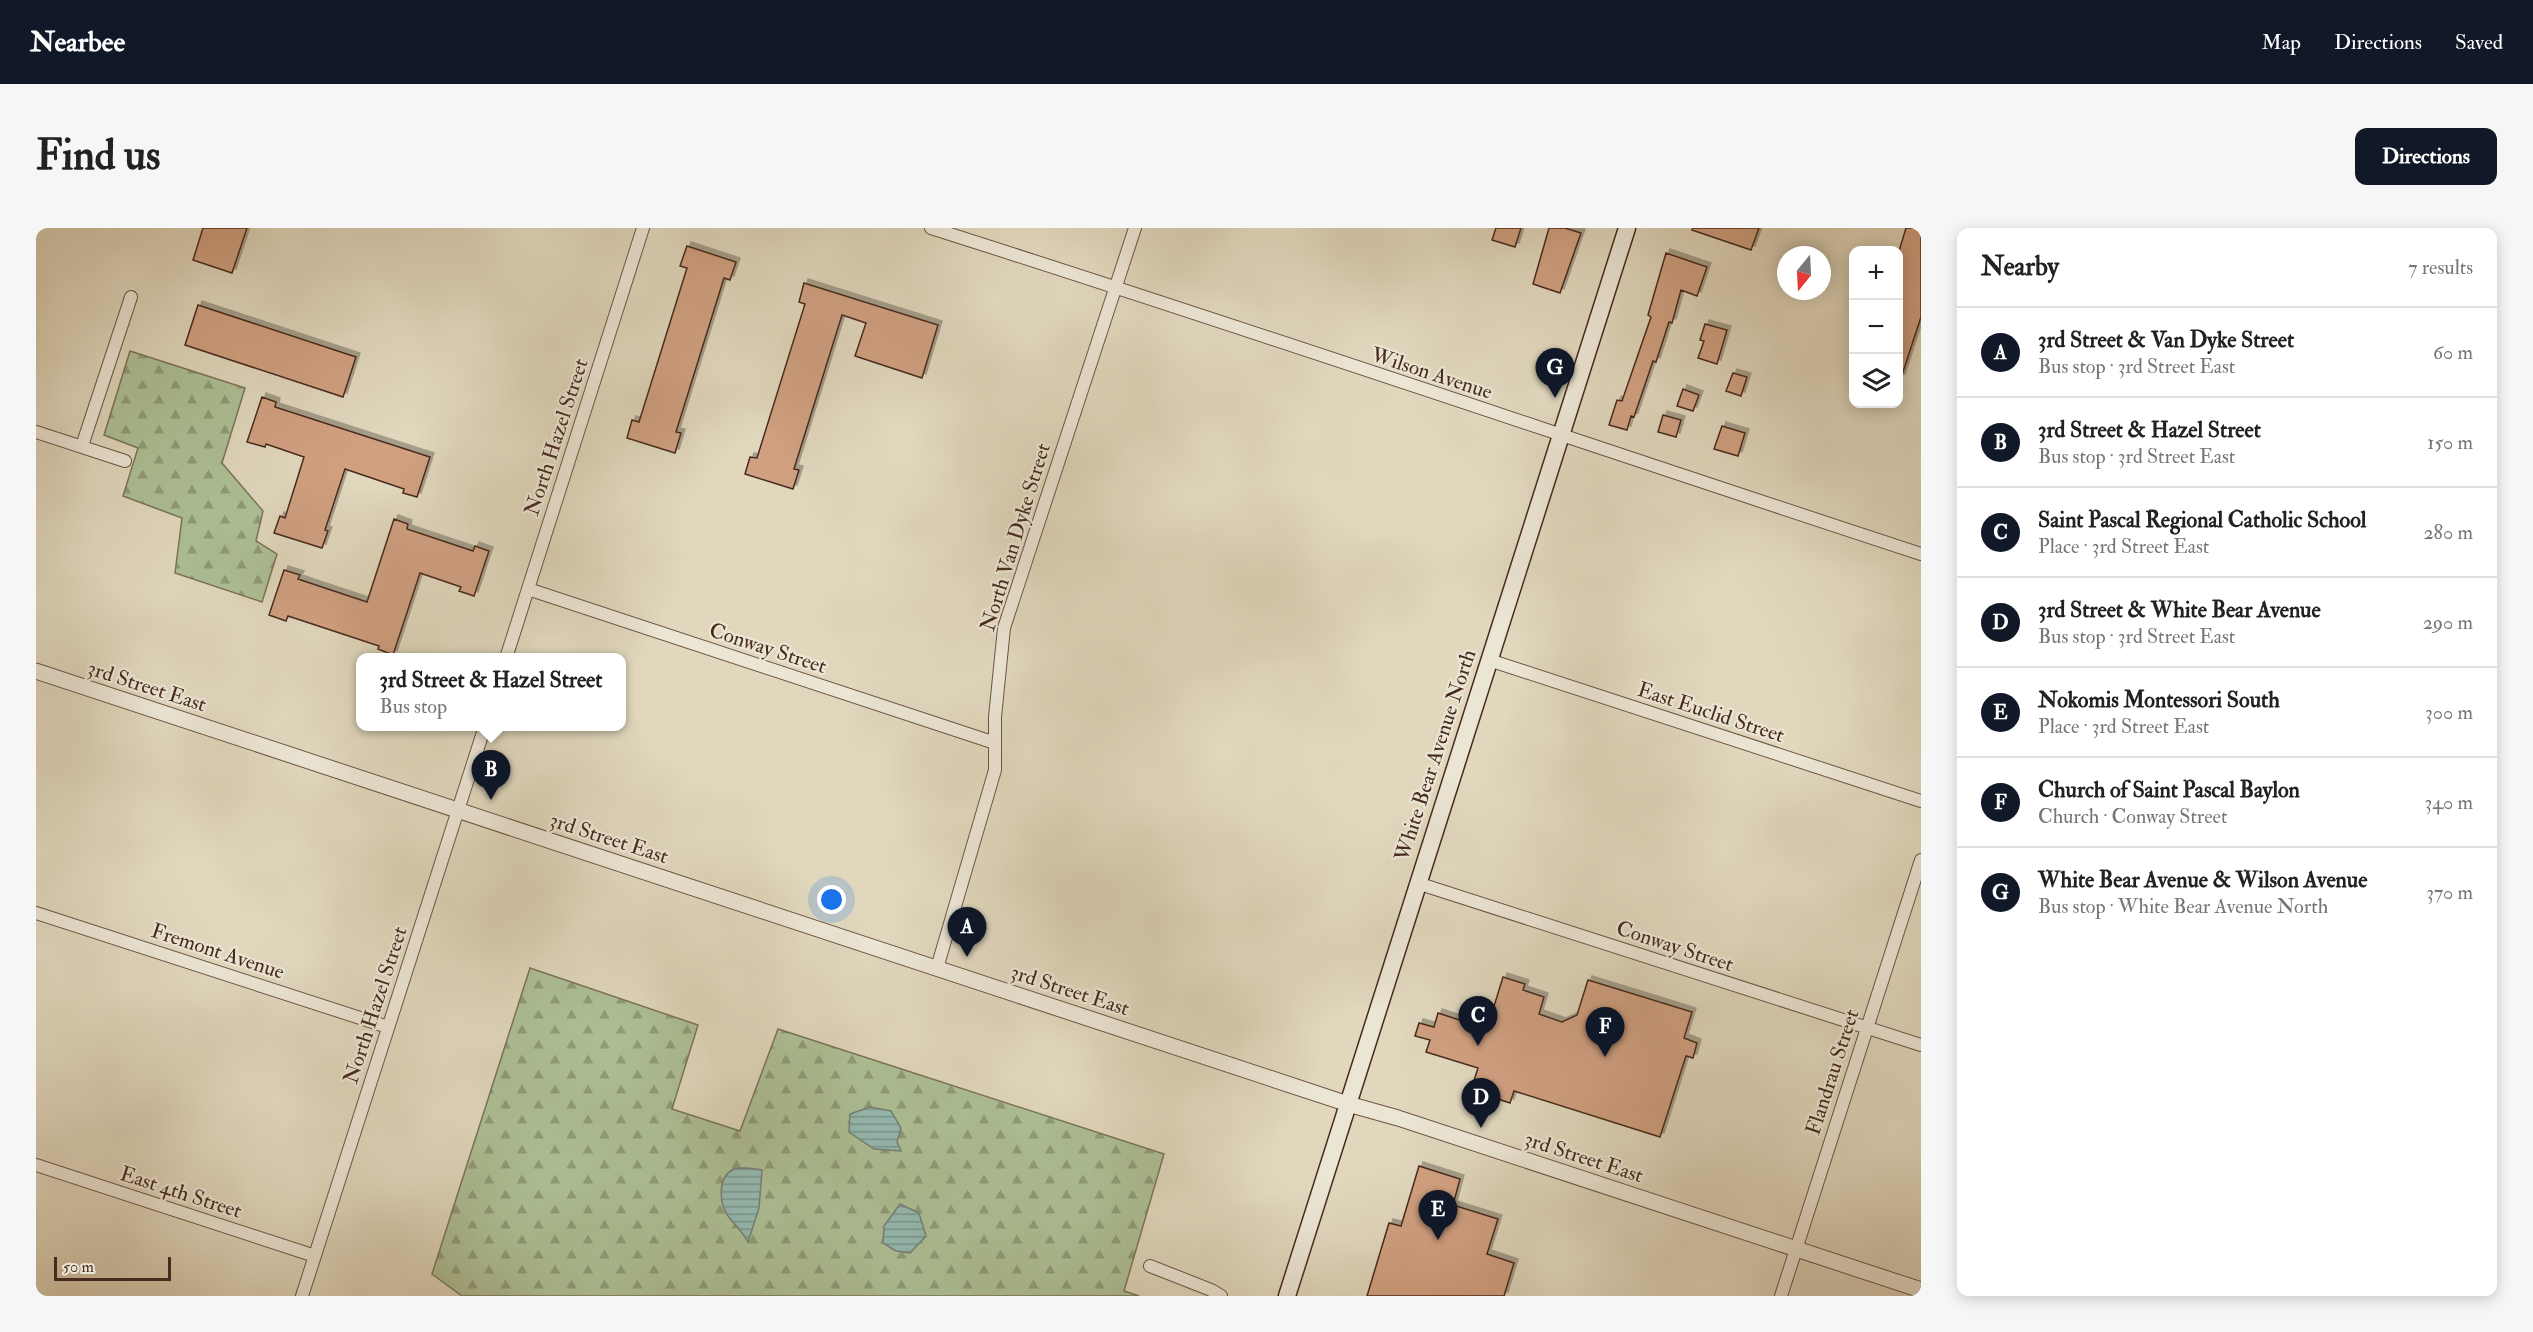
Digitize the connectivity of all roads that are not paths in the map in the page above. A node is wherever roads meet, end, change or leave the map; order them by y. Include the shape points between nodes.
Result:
1 (643, 228) edge
2 (931, 228) edge
3 (1135, 228) edge
4 (1627, 228) edge
5 (1114, 288) junction
6 (131, 297) dead end
7 (36, 432) edge
8 (1561, 436) junction
9 (82, 446) junction
10 (125, 461) dead end
11 (1921, 554) edge
12 (528, 589) junction
13 (507, 653) edge
14 (1489, 660) junction
15 (36, 672) edge
16 (483, 731) edge
17 (995, 743) junction
18 (1921, 801) edge
19 (459, 810) junction
20 (1921, 860) edge
21 (1417, 883) junction
22 (36, 913) edge
23 (937, 968) junction
24 (388, 1027) junction
25 (1867, 1028) junction
26 (1921, 1045) edge
27 (1348, 1104) junction
28 (36, 1165) edge
29 (1796, 1248) junction
30 (315, 1256) junction
31 (1150, 1266) dead end
32 (1921, 1290) edge
33 (302, 1296) edge
34 (1221, 1296) edge
35 (1287, 1296) edge
36 (1781, 1296) edge

1 - 12 street, North Hazel Street
2 - 5 street, Wilson Avenue
3 - 5 street, North Van Dyke Street
4 - 8 main road, White Bear Avenue North
5 - 8 street, Wilson Avenue
5 - 17 street, North Van Dyke Street via 1004,628
6 - 9 street
7 - 9 street
8 - 11 street, Wilson Avenue
8 - 14 main road, White Bear Avenue North
9 - 10 street
12 - 13 street, North Hazel Street
12 - 17 street, Conway Street
14 - 18 street, East Euclid Street
14 - 21 main road, White Bear Avenue North
15 - 19 street, 3rd Street East
16 - 19 street, North Hazel Street
17 - 23 street, North Van Dyke Street via 995,770
19 - 23 street, 3rd Street East
19 - 24 street, North Hazel Street
20 - 25 street, Flandrau Street
21 - 25 street, Conway Street
21 - 27 main road, White Bear Avenue North
22 - 24 street, Fremont Avenue
23 - 27 street, 3rd Street East
24 - 30 street, North Hazel Street
25 - 26 street, Conway Street
25 - 29 street, Flandrau Street
27 - 29 street, 3rd Street East
27 - 35 main road, White Bear Avenue North
28 - 30 street, East 4th Street
29 - 32 street, 3rd Street East
29 - 36 street, Flandrau Street
30 - 33 street, North Hazel Street
31 - 34 street

